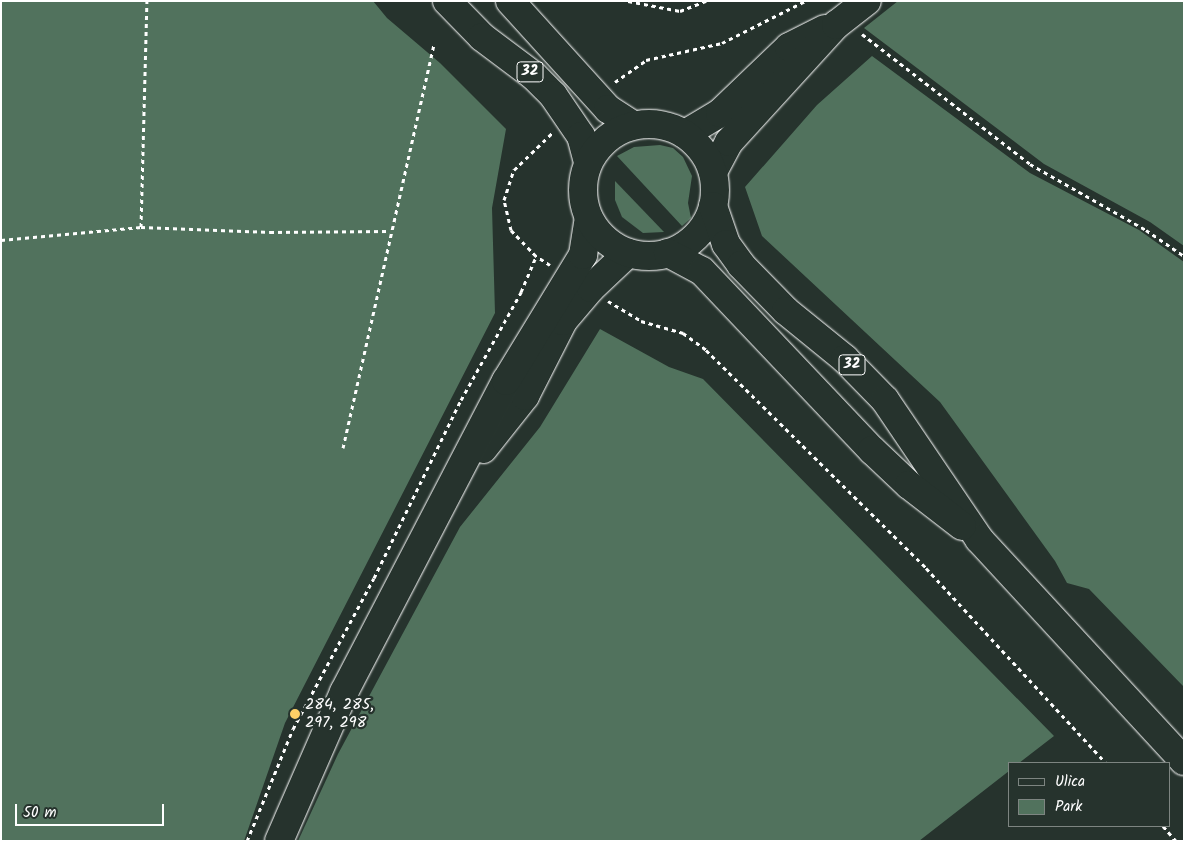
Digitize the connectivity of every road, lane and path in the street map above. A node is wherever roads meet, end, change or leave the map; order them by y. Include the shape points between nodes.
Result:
1 (147, 1) edge
2 (447, 1) edge
3 (510, 1) edge
4 (628, 1) edge
5 (706, 1) edge
6 (867, 1) edge
7 (839, 22) junction
8 (434, 45) dead end
9 (633, 125) junction
10 (685, 134) junction
11 (588, 162) junction
12 (713, 172) junction
13 (713, 206) junction
14 (589, 218) junction
15 (141, 227) junction
16 (390, 231) junction
17 (1, 240) edge
18 (628, 253) junction
19 (668, 253) junction
20 (1184, 256) edge
21 (581, 282) junction
22 (343, 448) dead end
23 (979, 539) junction
24 (1184, 761) edge
25 (1105, 762) edge
26 (1164, 827) edge
27 (248, 841) edge
28 (280, 841) edge
29 (1176, 841) edge

1 - 15 path
2 - 11 main road, 32 via 482,37 516,62 553,96 581,136
3 - 9 main road, 32 via 608,109
4 - 5 path via 680,11
6 - 7 main road
7 - 10 main road via 789,47 720,113
7 - 12 main road via 729,142
7 - 20 path via 1030,164 1146,230
8 - 16 path
9 - 10 main road, 32 via 651,123
9 - 11 main road, 32 via 606,140
10 - 12 main road, 32 via 706,156
11 - 14 main road, 32 via 583,190
12 - 13 main road, 32
13 - 19 main road, 32 via 695,237
13 - 23 main road, 32 via 726,244 741,265 786,311 845,359 885,400
14 - 18 main road, 32 via 609,243
14 - 21 main road
15 - 16 path via 270,232
15 - 17 path
16 - 22 path
18 - 19 main road, 32 via 648,256
18 - 21 main road
19 - 23 main road, 32 via 702,271 872,450 909,485
21 - 25 path via 633,317 683,333 706,350 956,598
21 - 27 path via 536,256 521,292 461,400 374,578 293,729
21 - 28 main road via 525,396 505,424 455,480 344,692
23 - 24 main road, 32
26 - 29 path

